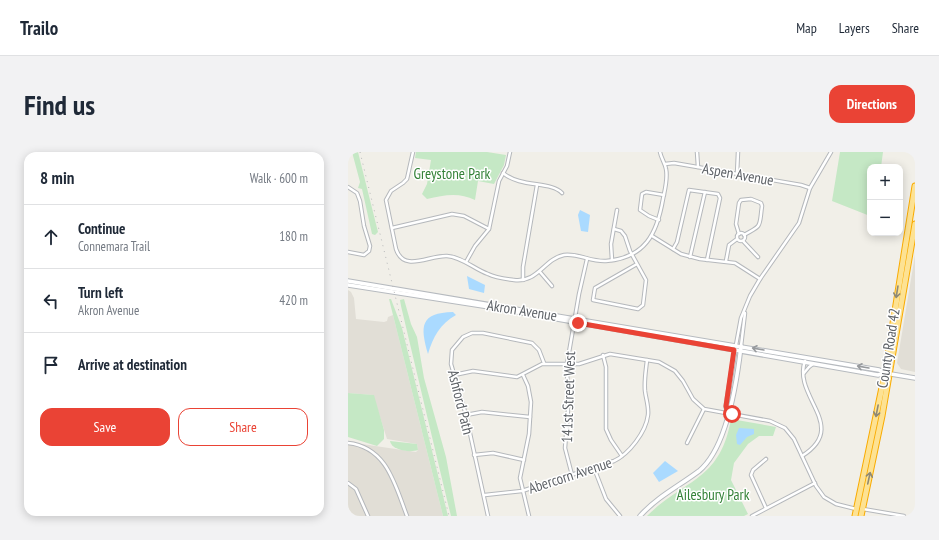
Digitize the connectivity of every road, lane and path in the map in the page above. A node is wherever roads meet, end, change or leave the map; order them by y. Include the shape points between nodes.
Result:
1 (413, 152) edge
2 (510, 152) edge
3 (660, 152) edge
4 (697, 152) edge
5 (738, 152) edge
6 (831, 152) edge
7 (665, 164) junction
8 (698, 167) junction
9 (503, 173) junction
10 (737, 174) junction
11 (537, 185) junction
12 (915, 186) edge
13 (348, 187) edge
14 (810, 188) junction
15 (705, 192) junction
16 (562, 193) dead end
17 (664, 195) junction
18 (915, 204) edge
19 (617, 210) dead end
20 (659, 220) junction
21 (915, 224) edge
22 (908, 227) junction
23 (915, 227) edge
24 (392, 228) junction
25 (489, 229) junction
26 (614, 229) junction
27 (739, 234) junction
28 (744, 235) junction
29 (652, 236) junction
30 (737, 239) junction
31 (743, 241) junction
32 (673, 250) junction
33 (348, 252) edge
34 (632, 254) junction
35 (690, 257) junction
36 (758, 257) dead end
37 (587, 259) junction
38 (612, 260) junction
39 (707, 260) junction
40 (726, 261) junction
41 (466, 262) junction
42 (637, 264) junction
43 (540, 272) junction
44 (760, 279) junction
45 (523, 280) junction
46 (348, 281) edge
47 (905, 281) junction
48 (348, 285) edge
49 (552, 286) dead end
50 (745, 312) junction
51 (574, 320) junction
52 (736, 345) junction
53 (741, 346) junction
54 (734, 350) junction
55 (740, 352) junction
56 (603, 355) junction
57 (808, 358) junction
58 (647, 360) junction
59 (804, 362) junction
60 (544, 363) junction
61 (567, 364) junction
62 (814, 364) junction
63 (804, 373) junction
64 (887, 374) junction
65 (454, 375) junction
66 (523, 375) junction
67 (915, 378) edge
68 (704, 409) junction
69 (728, 414) junction
70 (466, 415) junction
71 (530, 417) junction
72 (687, 442) dead end
73 (348, 443) edge
74 (474, 455) junction
75 (622, 456) junction
76 (802, 456) junction
77 (766, 459) dead end
78 (524, 460) junction
79 (594, 468) junction
80 (572, 475) junction
81 (348, 483) edge
82 (815, 483) junction
83 (522, 491) junction
84 (485, 495) junction
85 (766, 508) junction
86 (856, 509) junction
87 (862, 509) junction
88 (368, 516) edge
89 (407, 516) edge
90 (488, 516) edge
91 (529, 516) edge
92 (620, 516) edge
93 (640, 516) edge
94 (752, 516) edge
95 (856, 516) edge
96 (861, 516) edge
97 (904, 516) edge

1 - 24 street via 407,179 386,198
2 - 9 street
3 - 7 street
4 - 8 street
5 - 10 street
6 - 14 street
7 - 8 street, Aspen Avenue
7 - 17 street via 667,178
8 - 10 street, Aspen Avenue
9 - 11 street via 514,181
9 - 25 street via 498,181
10 - 14 street, Aspen Avenue
11 - 16 street
11 - 45 street
12 - 22 highway, County Road 42
13 - 33 street via 360,198 370,247 363,255
14 - 44 street via 799,223
15 - 32 street via 689,190
15 - 35 street
15 - 39 street via 718,194 720,198
17 - 20 street
17 - 20 street via 646,192 642,194 640,210
18 - 23 highway via 912,223
19 - 26 street
20 - 29 street
21 - 23 highway, County Road 42
22 - 47 highway via 910,233
22 -> 64 highway, County Road 42
23 - 47 highway, County Road 42
24 - 25 street via 452,214 464,216
24 - 41 street via 396,251 406,261 414,262 444,256
25 - 41 street
26 - 34 street via 625,236
26 - 38 street
27 - 28 street
27 - 28 street via 736,224 739,203 741,200 752,199 762,206 759,226
27 - 30 street
28 - 31 street
29 - 32 street
29 - 34 street
30 - 31 street
30 - 40 street via 729,245
31 - 36 street
32 - 35 street
34 - 38 street
34 - 42 street
35 - 39 street
37 - 38 street
37 - 43 street via 573,255 562,256 550,261
37 - 51 street, 141st Street West
39 - 40 street
40 - 44 street via 742,267
41 - 45 street via 489,275
42 - 42 street via 595,288 593,300 642,308 646,282
43 - 45 street
43 - 49 street
44 - 50 street via 750,296
46 - 51 street, Akron Avenue
47 - 64 highway, County Road 42
48 - 51 street, Akron Avenue
50 - 52 street via 741,318
50 - 53 street
51 - 52 street, Akron Avenue
51 - 54 street, Akron Avenue
51 - 61 street, 141st Street West
52 - 53 street, Akron Avenue
52 - 54 street
53 - 55 street
57 -> 53 street, Akron Avenue
54 - 55 street, Akron Avenue
54 - 69 street via 726,406
55 - 59 street, Akron Avenue
55 - 69 street
56 - 58 street via 614,354
56 - 61 street via 579,364
56 - 75 street via 606,367 606,429
57 - 59 street
64 -> 57 street, Akron Avenue via 879,370
58 - 68 street via 675,371 693,399
58 - 75 street, Abercorn Avenue via 645,381 648,417 643,430
59 - 62 street, Akron Avenue
59 - 63 street
60 - 61 street
60 - 65 street, Ashford Path via 539,350 532,343 475,333 463,337 454,347 451,359
60 - 66 street
61 - 80 street, 141st Street West via 568,410 565,448
62 - 63 street
62 - 64 street, Akron Avenue via 878,375
63 - 76 street via 806,389 819,413 821,427 816,444
64 - 67 street, Akron Avenue
64 -> 86 highway, County Road 42
87 -> 64 highway, County Road 42
65 - 66 street via 473,371 512,377
65 - 70 street, Ashford Path
66 - 71 street via 530,394
68 - 69 street
68 - 72 street
69 - 76 street via 780,425 791,435
69 - 93 street via 719,445 704,466 652,504
70 - 71 street via 482,412
70 - 74 street, Ashford Path
71 - 78 street
73 - 89 street via 370,449 384,463
74 - 78 street via 493,453
74 - 84 street, Ashford Path
75 - 79 street, Abercorn Avenue
76 - 82 street
77 - 85 street via 751,475
78 - 83 street via 521,474
79 - 80 street, Abercorn Avenue
79 - 92 street via 606,499
80 - 83 street, Abercorn Avenue
81 - 88 street via 356,489
82 - 85 street
82 - 86 street via 828,500
83 - 84 street, Abercorn Avenue
83 - 91 street
84 - 90 street, Ashford Path
85 - 94 street
86 - 95 highway, County Road 42
87 - 96 highway, County Road 42
87 - 97 street

